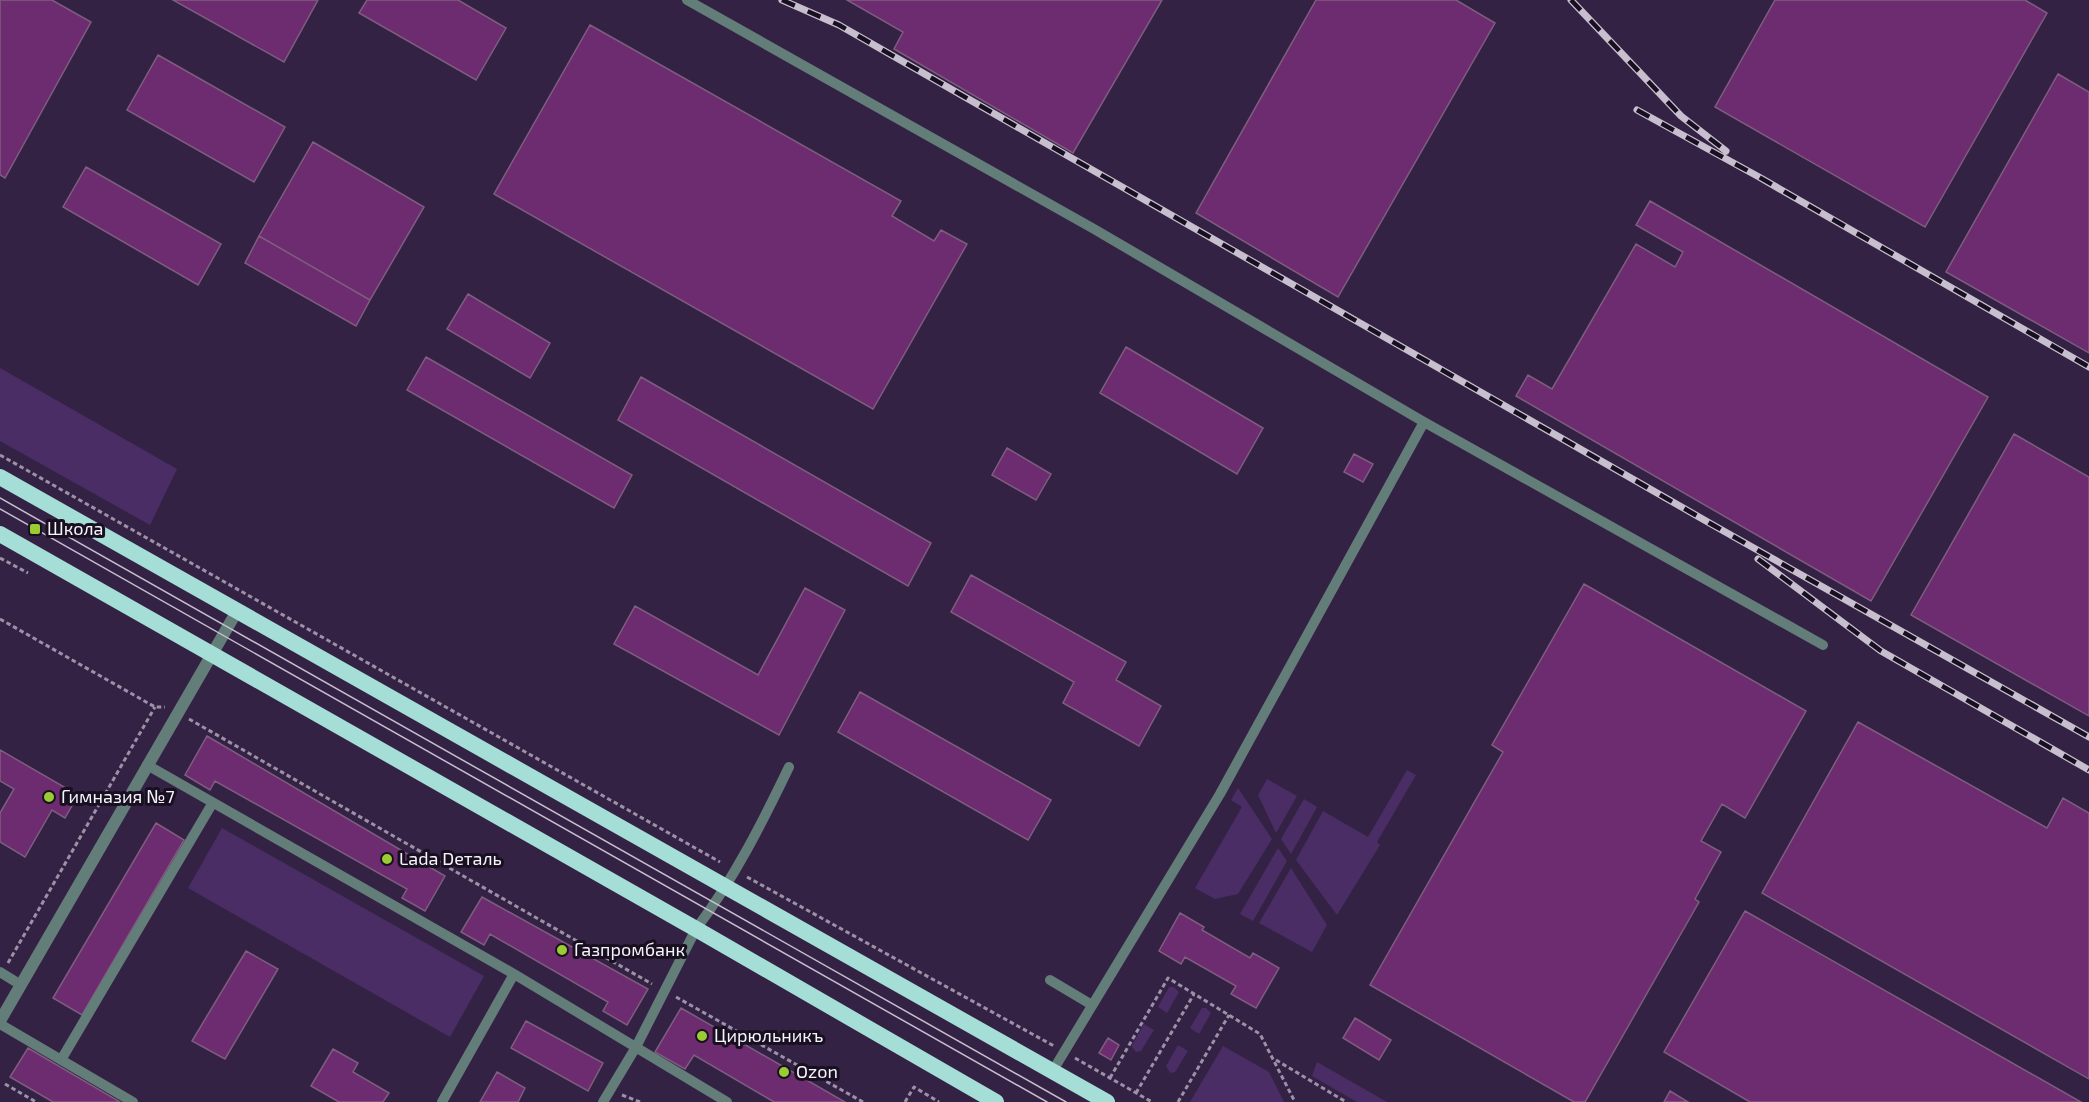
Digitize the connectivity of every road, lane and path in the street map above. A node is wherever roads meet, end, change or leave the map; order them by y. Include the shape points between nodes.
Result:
1 (687, 0) edge
2 (1424, 422) junction
3 (0, 455) edge
4 (0, 477) edge
5 (0, 534) edge
6 (0, 558) edge
7 (27, 573) dead end
8 (237, 611) junction
9 (0, 619) edge
10 (1823, 645) dead end
11 (212, 654) junction
12 (155, 707) junction
13 (177, 712) junction
14 (147, 765) junction
15 (789, 767) dead end
16 (212, 804) junction
17 (735, 871) junction
18 (725, 886) junction
19 (696, 929) junction
20 (1, 973) edge
21 (514, 974) junction
22 (1050, 980) dead end
23 (21, 985) junction
24 (665, 991) junction
25 (1194, 994) junction
26 (1092, 1005) junction
27 (1229, 1015) junction
28 (0, 1023) edge
29 (636, 1047) junction
30 (1064, 1052) junction
31 (1274, 1059) junction
32 (61, 1060) junction
33 (1052, 1072) junction
34 (1110, 1078) junction
35 (5, 1084) dead end
36 (1136, 1093) junction
37 (36, 1102) edge
38 (133, 1102) edge
39 (442, 1102) edge
40 (603, 1102) edge
41 (727, 1102) edge
42 (863, 1102) edge
43 (906, 1102) edge
44 (939, 1102) edge
45 (996, 1102) edge
46 (1107, 1102) edge
47 (1152, 1102) edge
48 (1178, 1102) edge
49 (1295, 1102) edge
50 (1346, 1102) edge

1 - 2 lane
2 - 10 lane
2 - 26 lane via 1220,795
3 - 17 path
4 - 8 highway
5 - 11 highway
6 - 7 path
8 - 11 street
8 - 18 highway
9 - 12 path
11 - 13 street
11 - 19 highway
12 - 13 path
12 - 20 path
13 - 14 street
13 - 24 path
14 - 16 lane
14 - 23 street
15 - 17 lane
16 - 21 lane
16 - 32 lane
17 - 18 lane
17 - 30 path
18 - 19 lane
18 - 33 highway
19 - 24 lane
19 - 45 highway
20 - 23 lane
21 - 29 lane
21 - 39 lane
22 - 26 lane
23 - 28 street
24 - 29 lane
24 - 42 path
25 - 27 path
25 - 34 path via 1168,978
25 - 36 path
26 - 30 lane
27 - 31 path via 1260,1034
27 - 48 path
28 - 32 lane
29 - 40 lane
29 - 41 lane
30 - 33 lane
30 - 34 path
31 - 49 path
31 - 50 path
32 - 38 lane
33 - 46 highway
34 - 36 path
35 - 37 path
36 - 47 path
43 - 44 path via 914,1087

